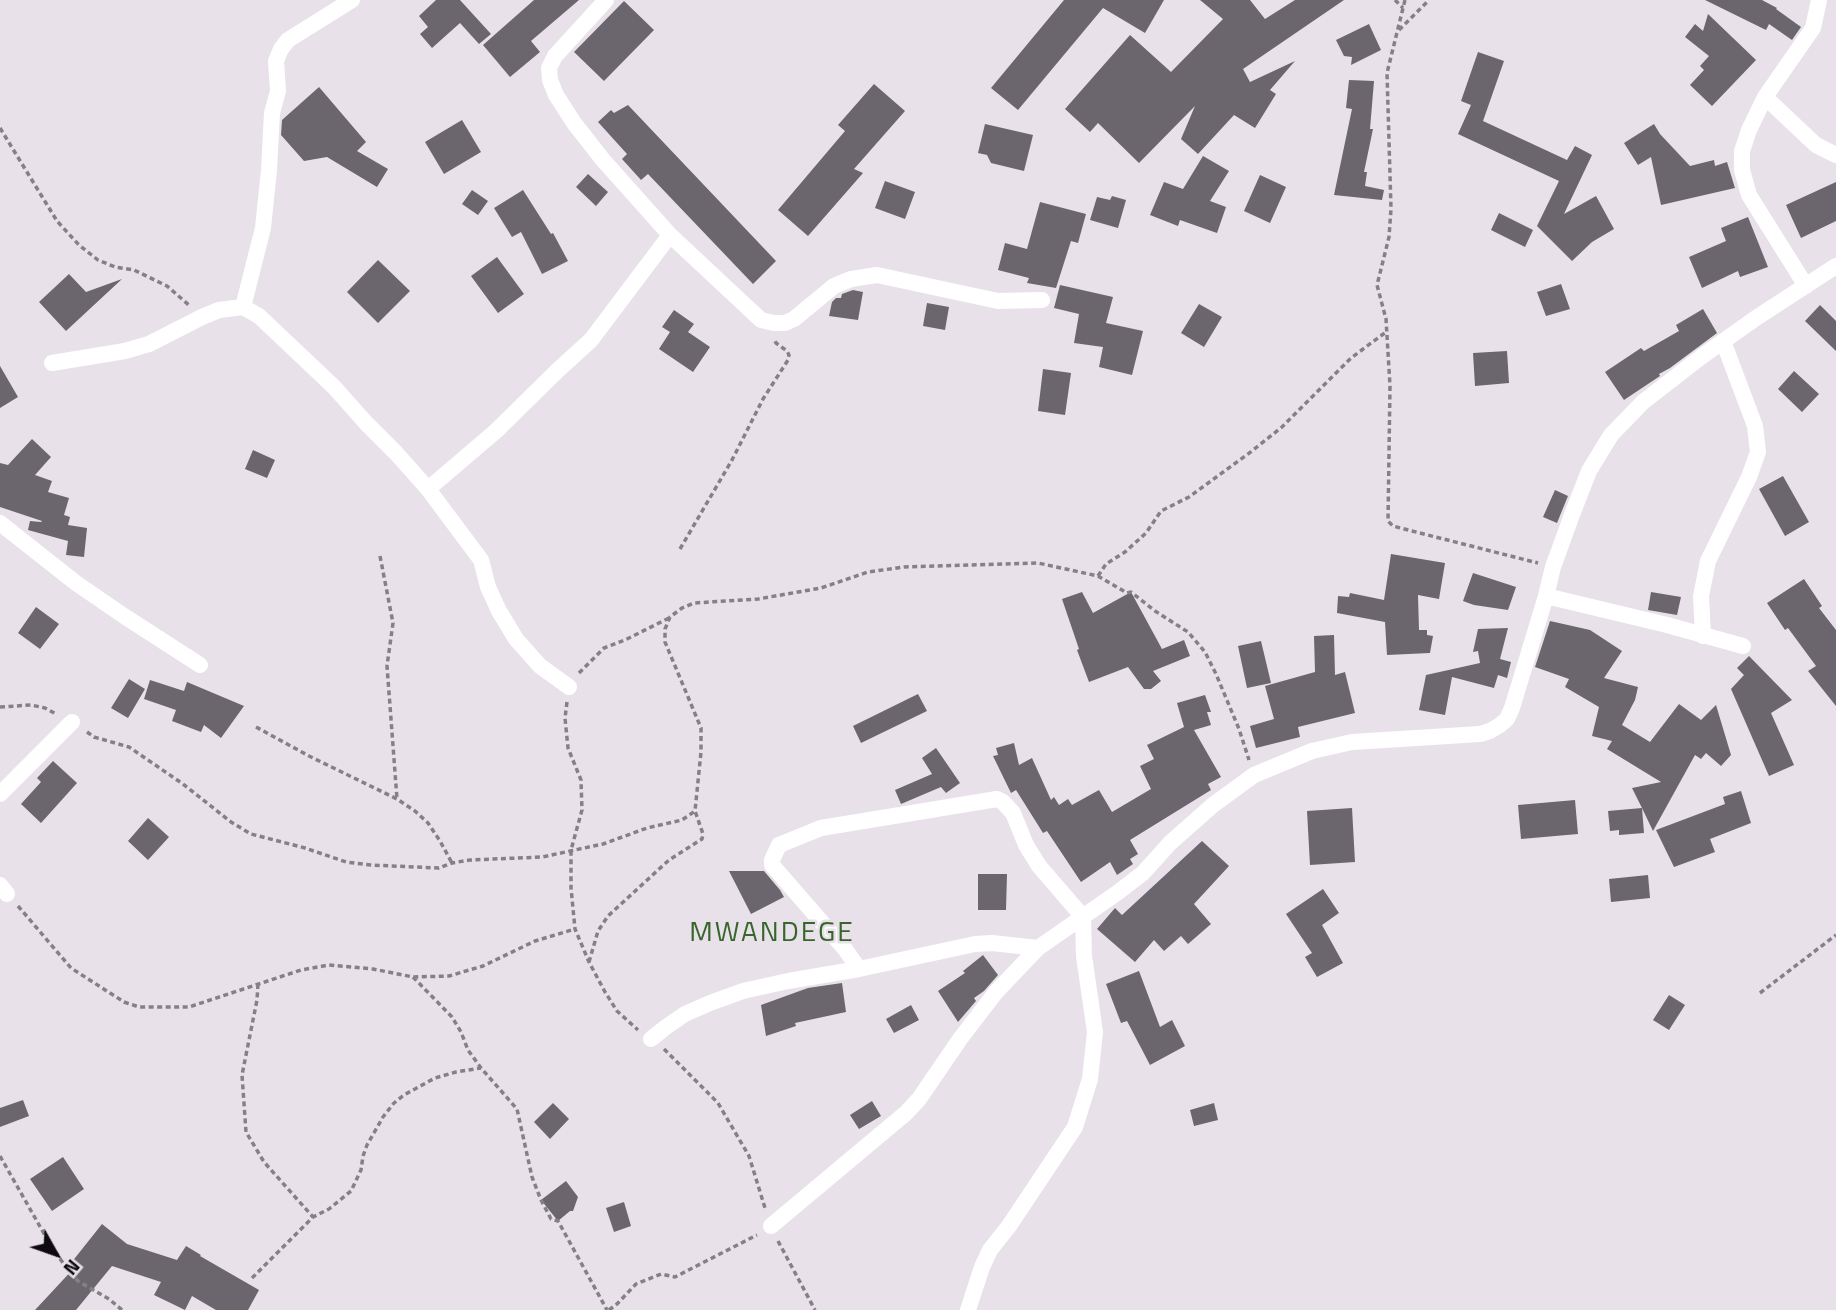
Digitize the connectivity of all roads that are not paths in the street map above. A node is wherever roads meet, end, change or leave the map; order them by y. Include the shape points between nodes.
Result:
1 (352, 0) edge
2 (606, 0) edge
3 (1819, 0) edge
4 (1765, 97) junction
5 (1836, 155) edge
6 (670, 235) junction
7 (1836, 266) edge
8 (1806, 286) junction
9 (1042, 300) dead end
10 (243, 307) junction
11 (1723, 341) junction
12 (52, 363) dead end
13 (428, 489) junction
14 (0, 523) edge
15 (1546, 596) junction
16 (1703, 636) junction
17 (1742, 646) dead end
18 (200, 666) dead end
19 (569, 687) road end
20 (72, 722) road end
21 (0, 794) edge
22 (1083, 917) junction
23 (1038, 948) junction
24 (859, 969) junction
25 (651, 1039) road end
26 (771, 1226) road end
27 (968, 1310) edge

1 - 10 street via 288,40 276,61 278,91 272,113 263,228
2 - 6 street via 555,56 550,80 574,123
3 - 4 street via 1813,28
4 - 5 street via 1816,145
4 - 8 street via 1741,150 1744,183
6 - 9 street via 761,320 774,323 794,319 834,286 877,275 998,301
6 - 13 street via 591,340
7 - 8 street
8 - 11 street
10 - 12 street via 219,310 149,344
10 - 13 street via 259,316 334,387
11 - 15 street via 1643,402 1611,435 1589,471
11 - 16 street via 1755,426 1758,452 1708,561 1701,596
13 - 19 street via 481,560 488,587 516,639 540,666
14 - 18 street via 76,583
15 - 16 street
15 - 22 street via 1512,708 1500,725 1480,734 1352,742 1312,751 1254,775 1213,805 1143,873
16 - 17 street
20 - 21 street
22 - 23 street
22 - 24 street via 1039,866 1013,813 997,799 821,828 779,845 772,865
22 - 27 street via 1095,1032 1090,1079 1075,1128 990,1250
23 - 24 street via 975,944
23 - 26 street via 996,992 906,1113
24 - 25 street via 743,991 685,1014

